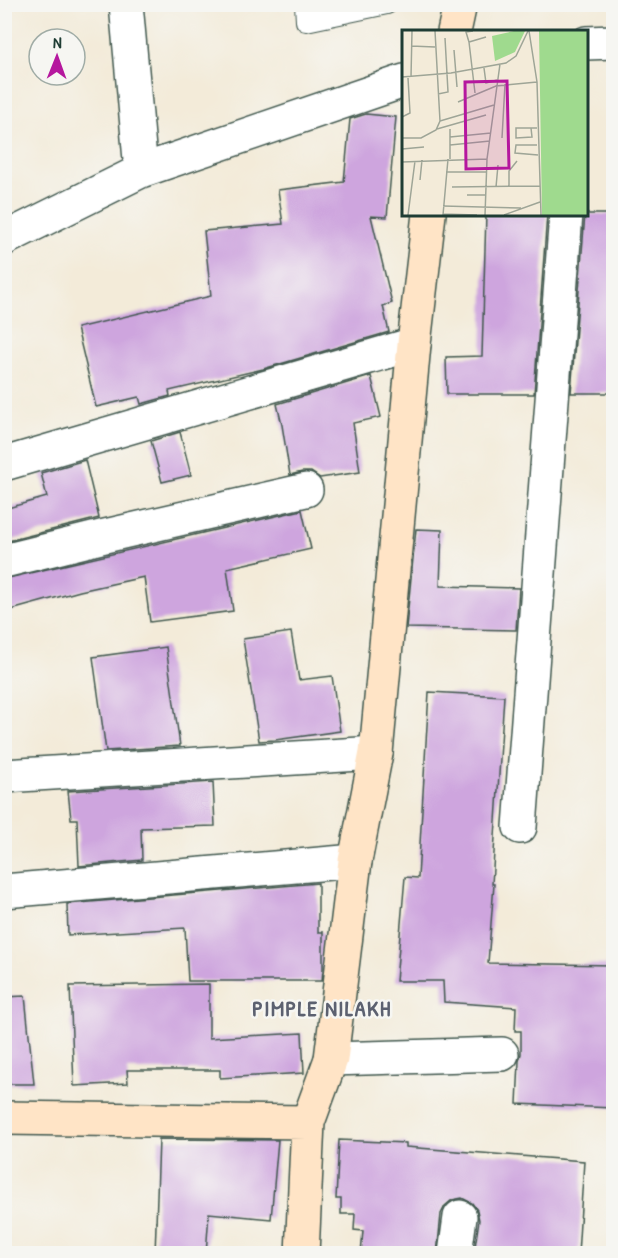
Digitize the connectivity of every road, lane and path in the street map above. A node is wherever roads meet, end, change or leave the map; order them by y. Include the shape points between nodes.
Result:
1 (126, 4) edge
2 (304, 4) edge
3 (387, 4) edge
4 (460, 4) edge
5 (454, 30) edge
6 (614, 42) edge
7 (588, 43) edge
8 (402, 82) edge
9 (141, 171) junction
10 (429, 216) edge
11 (566, 216) edge
12 (4, 239) edge
13 (414, 344) junction
14 (4, 464) edge
15 (306, 490) dead end
16 (4, 561) edge
17 (376, 753) junction
18 (4, 776) edge
19 (520, 827) dead end
20 (355, 861) junction
21 (4, 891) edge
22 (502, 1054) dead end
23 (331, 1059) junction
24 (4, 1118) edge
25 (308, 1122) junction
26 (460, 1217) dead end
27 (302, 1254) edge
28 (455, 1254) edge

1 - 9 street
2 - 3 lane via 306,21
4 - 5 street
6 - 7 street
8 - 9 street
9 - 12 street
10 - 13 street
11 - 19 street
13 - 14 street
13 - 17 street
15 - 16 street
17 - 18 street
17 - 20 street
20 - 21 street
20 - 23 street
22 - 23 street
23 - 25 street
24 - 25 street
25 - 27 street
26 - 28 street

